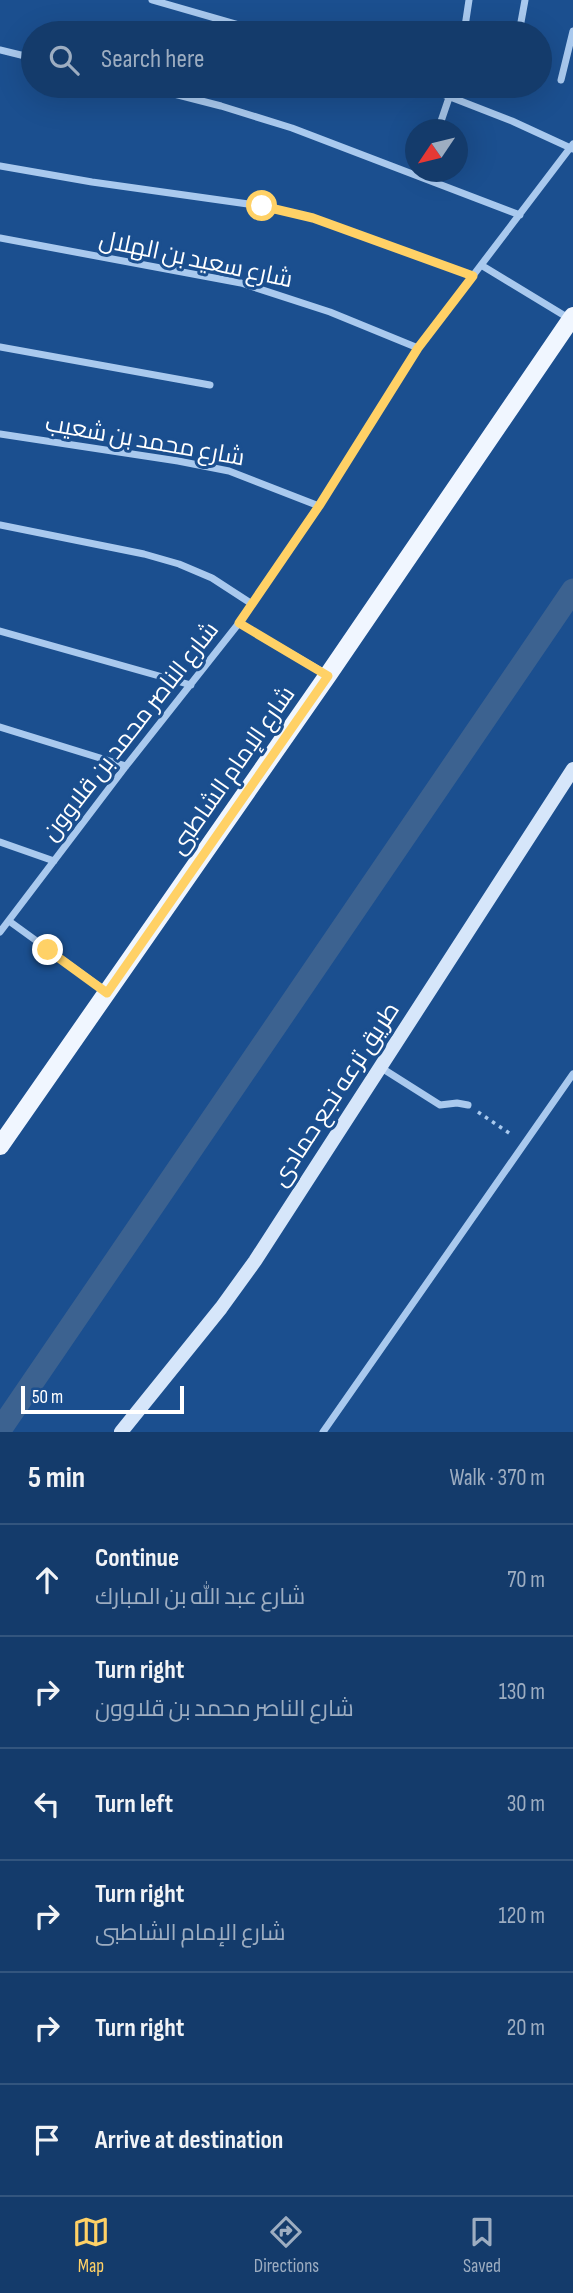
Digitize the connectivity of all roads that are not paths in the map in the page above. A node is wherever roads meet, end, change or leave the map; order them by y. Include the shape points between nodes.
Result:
1 (152, 0) edge
2 (469, 0) edge
3 (525, 0) edge
4 (225, 21) edge
5 (466, 21) edge
6 (521, 21) edge
7 (573, 31) edge
8 (0, 50) edge
9 (21, 55) edge
10 (561, 80) dead end
11 (189, 98) edge
12 (450, 98) edge
13 (456, 98) edge
14 (442, 119) edge
15 (572, 147) edge
16 (0, 166) edge
17 (405, 169) edge
18 (439, 182) edge
19 (520, 215) junction
20 (0, 238) edge
21 (481, 265) junction
22 (473, 276) junction
23 (572, 318) edge
24 (0, 347) edge
25 (418, 348) junction
26 (210, 385) dead end
27 (0, 434) edge
28 (319, 506) junction
29 (0, 525) edge
30 (252, 604) junction
31 (239, 623) junction
32 (0, 631) edge
33 (328, 676) junction
34 (191, 685) junction
35 (0, 727) edge
36 (126, 766) junction
37 (573, 769) edge
38 (0, 842) edge
39 (54, 861) junction
40 (9, 921) junction
41 (0, 933) edge
42 (107, 993) junction
43 (380, 1067) junction
44 (573, 1074) edge
45 (468, 1105) road end
46 (0, 1146) edge
47 (121, 1432) edge
48 (323, 1432) edge

1 - 4 street
2 - 5 street
3 - 6 street
7 - 10 street
8 - 9 street
11 - 17 street via 292,128
12 - 14 street
13 - 15 street
15 - 19 street, شارع الناصر محمد بن قلاوون
16 - 22 street via 275,209 364,235
18 - 19 street
19 - 21 street, شارع الناصر محمد بن قلاوون
20 - 25 street, شارع سعيد بن الهلال via 241,283
21 - 22 street, شارع الناصر محمد بن قلاوون
21 - 23 street
22 - 25 street, شارع الناصر محمد بن قلاوون
23 - 33 main road, شارع الإمام الشاطبى
24 - 26 street
25 - 28 street, شارع الناصر محمد بن قلاوون
27 - 28 street, شارع محمد بن شعيب via 229,471
28 - 30 street, شارع الناصر محمد بن قلاوون
29 - 30 street via 179,564 212,578
30 - 31 street, شارع الناصر محمد بن قلاوون
31 - 33 street
31 - 34 street, شارع الناصر محمد بن قلاوون
32 - 34 street
33 - 42 main road, شارع الإمام الشاطبى
34 - 36 street, شارع الناصر محمد بن قلاوون
35 - 36 street
36 - 39 street, شارع الناصر محمد بن قلاوون
37 - 43 street, طريق ترعه نجع حمادى
38 - 39 street
39 - 40 street, شارع الناصر محمد بن قلاوون
40 - 41 street, شارع الناصر محمد بن قلاوون
40 - 42 street
42 - 46 main road, شارع الإمام الشاطبى
43 - 45 street via 440,1105
43 - 47 street, طريق ترعه نجع حمادى via 221,1308
44 - 48 street

